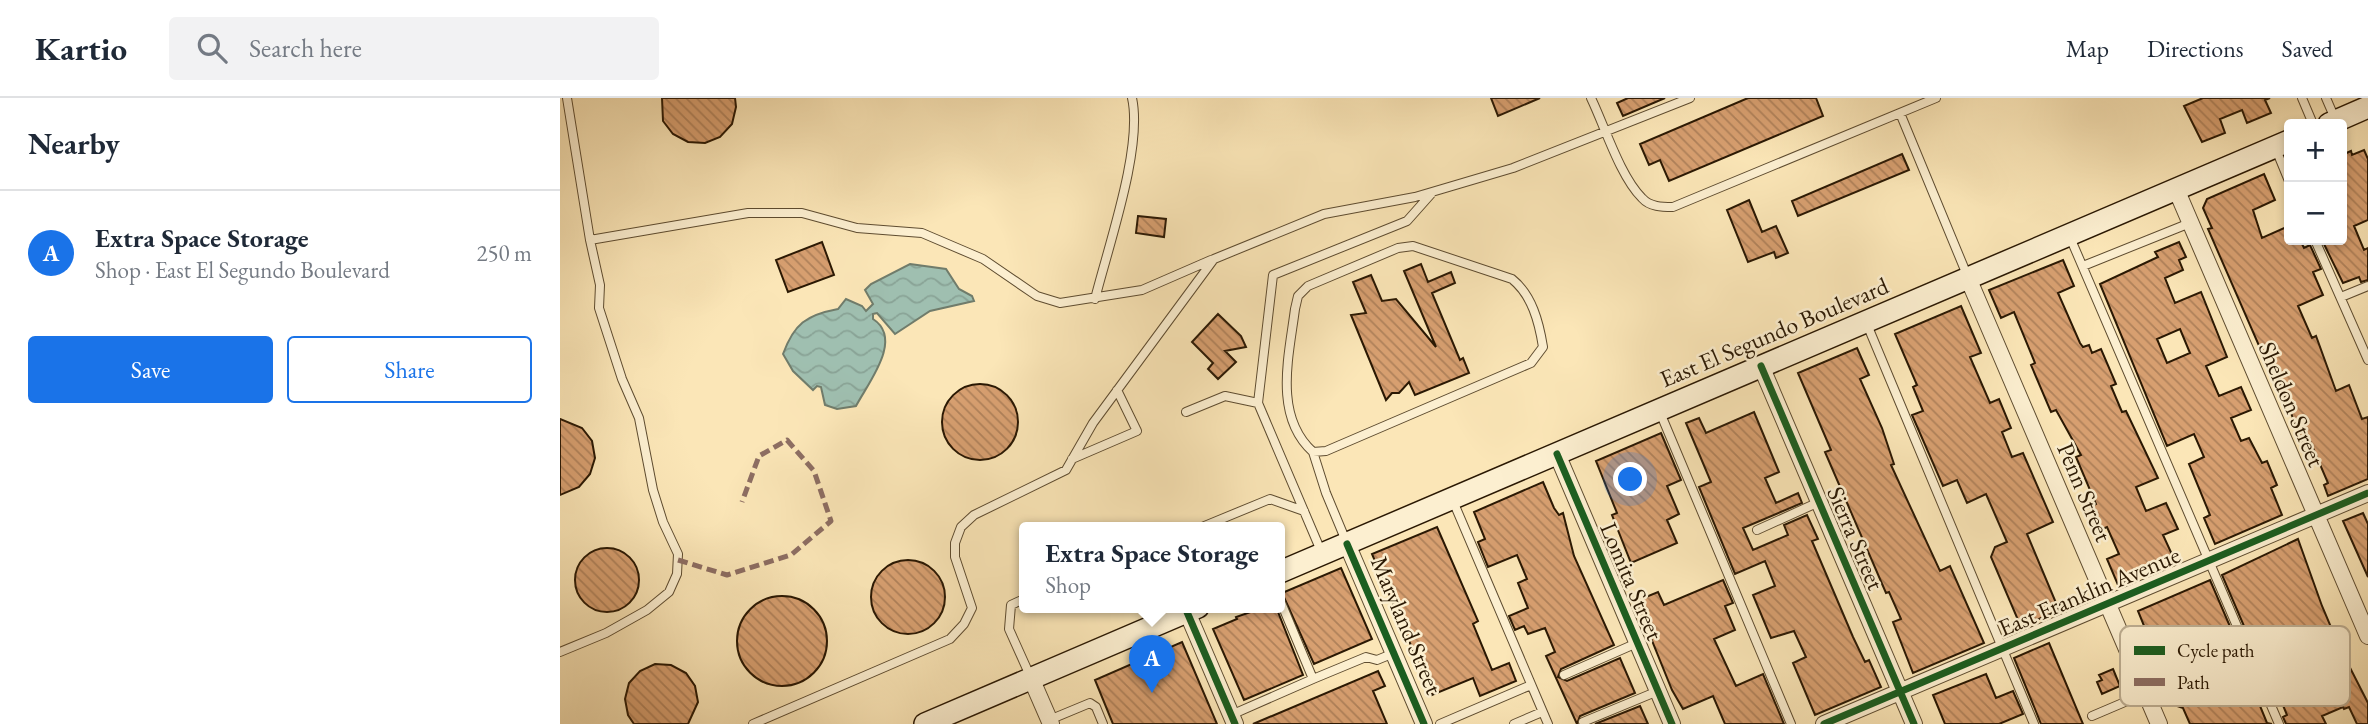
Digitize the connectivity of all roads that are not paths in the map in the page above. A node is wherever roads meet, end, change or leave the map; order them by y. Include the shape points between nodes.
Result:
1 (567, 98) edge
2 (1132, 98) edge
3 (1591, 98) edge
4 (1690, 98) edge
5 (1936, 98) edge
6 (2302, 98) edge
7 (2326, 98) edge
8 (2368, 107) edge
9 (1900, 113) junction
10 (2311, 119) edge
11 (2332, 119) edge
12 (2342, 119) edge
13 (1607, 132) junction
14 (2282, 144) edge
15 (2176, 190) junction
16 (1433, 192) junction
17 (2190, 223) junction
18 (2069, 235) junction
19 (590, 240) junction
20 (2317, 245) edge
21 (1214, 259) junction
22 (2083, 266) junction
23 (1968, 278) junction
24 (2368, 285) edge
25 (2341, 297) junction
26 (1095, 299) junction
27 (1866, 322) junction
28 (2368, 360) edge
29 (1761, 366) junction
30 (1117, 390) junction
31 (1258, 403) junction
32 (1659, 410) junction
33 (1186, 412) dead end
34 (1313, 452) junction
35 (1557, 454) junction
36 (1072, 460) junction
37 (2368, 493) edge
38 (1452, 499) junction
39 (1819, 502) junction
40 (1304, 511) junction
41 (2316, 516) junction
42 (1214, 522) edge
43 (1757, 530) dead end
44 (1347, 544) junction
45 (1322, 554) junction
46 (2209, 560) junction
47 (1285, 570) edge
48 (1019, 601) edge
49 (2107, 603) junction
50 (1285, 612) edge
51 (1185, 613) edge
52 (1193, 613) edge
53 (2237, 626) edge
54 (2120, 633) edge
55 (2368, 636) edge
56 (1637, 643) junction
57 (2003, 648) junction
58 (560, 652) edge
59 (1394, 653) junction
60 (1564, 675) dead end
61 (1031, 678) junction
62 (1313, 679) junction
63 (1531, 685) junction
64 (1658, 691) junction
65 (1900, 692) junction
66 (2120, 704) edge
67 (2151, 706) edge
68 (2271, 706) edge
69 (1542, 712) junction
70 (2092, 716) dead end
71 (1233, 719) edge
72 (1050, 722) edge
73 (1583, 722) edge
74 (932, 723) edge
75 (752, 724) edge
76 (1103, 724) edge
77 (1424, 724) edge
78 (1440, 724) edge
79 (1514, 724) edge
80 (1548, 724) edge
81 (1672, 724) edge
82 (1791, 724) edge
83 (1824, 724) edge
84 (1914, 724) edge
85 (2034, 724) edge
86 (2159, 724) edge
87 (2279, 724) edge

1 - 19 lane
2 - 26 lane via 1127,169
3 - 13 lane
4 - 13 lane
5 - 9 lane
6 - 10 lane
7 - 11 lane
8 - 12 main road
9 - 13 lane via 1673,207 1657,207 1643,200
9 - 23 lane
13 - 16 lane
14 - 15 main road, East El Segundo Boulevard
15 - 17 street, Sheldon Street
15 - 18 main road, East El Segundo Boulevard
16 - 21 lane via 1324,214
16 - 31 lane via 1407,221 1273,275
17 - 22 lane
17 - 41 street, Sheldon Street
18 - 22 lane
18 - 23 main road, East El Segundo Boulevard
19 - 26 lane via 748,213 802,213 857,228 922,233 983,259 1037,296 1060,303
19 - 58 lane via 600,285 599,308 639,418 653,490 678,554 677,574 669,592 647,610
20 - 25 lane
21 - 26 lane via 1142,290
21 - 30 lane
22 - 46 lane
23 - 27 main road, East El Segundo Boulevard
23 - 49 street, Penn Street
24 - 25 lane
25 - 28 lane
27 - 29 main road, East El Segundo Boulevard
27 - 57 lane
29 - 32 main road, East El Segundo Boulevard
29 - 39 street, Sierra Street
30 - 36 lane
30 - 36 lane via 1137,431
31 - 33 lane via 1225,396
31 - 40 lane
32 - 35 main road, East El Segundo Boulevard
32 - 82 lane
34 - 34 lane via 1325,452 1531,363 1543,346 1540,325 1522,288 1511,279 1413,246 1308,286 1298,296 1285,384 1291,414
34 - 44 lane
35 - 38 main road, East El Segundo Boulevard
35 - 56 street, Lomita Street
36 - 75 lane via 1066,470 974,515 961,527 955,557 972,608 950,639
37 - 41 street, East Franklin Avenue
38 - 44 main road, East El Segundo Boulevard
38 - 63 lane
39 - 43 lane
39 - 65 street, Sierra Street
40 - 42 lane via 1270,499
40 - 45 lane
41 - 46 street, East Franklin Avenue
41 - 55 street, Sheldon Street
44 - 45 main road, East El Segundo Boulevard
44 - 59 street, Maryland Street
45 - 47 main road, East El Segundo Boulevard
46 - 49 street, East Franklin Avenue
46 - 53 lane
48 - 61 lane via 1011,605 1009,629
49 - 54 street, Penn Street
49 - 57 street, East Franklin Avenue
50 - 62 lane
51 - 61 main road
52 - 71 street
56 - 60 lane
56 - 64 street, Lomita Street
57 - 65 street, East Franklin Avenue
57 - 85 lane
59 - 62 lane via 1377,660 1366,657
59 - 77 street, Maryland Street
61 - 72 street
61 - 74 main road
62 - 71 lane
63 - 69 lane
63 - 78 lane
64 - 73 lane
64 - 81 street, Lomita Street
65 - 83 street, East Franklin Avenue
65 - 84 street, Sierra Street
66 - 70 lane
67 - 86 street, Penn Street
68 - 87 lane
69 - 79 lane
69 - 80 lane
72 - 76 lane via 1090,703

